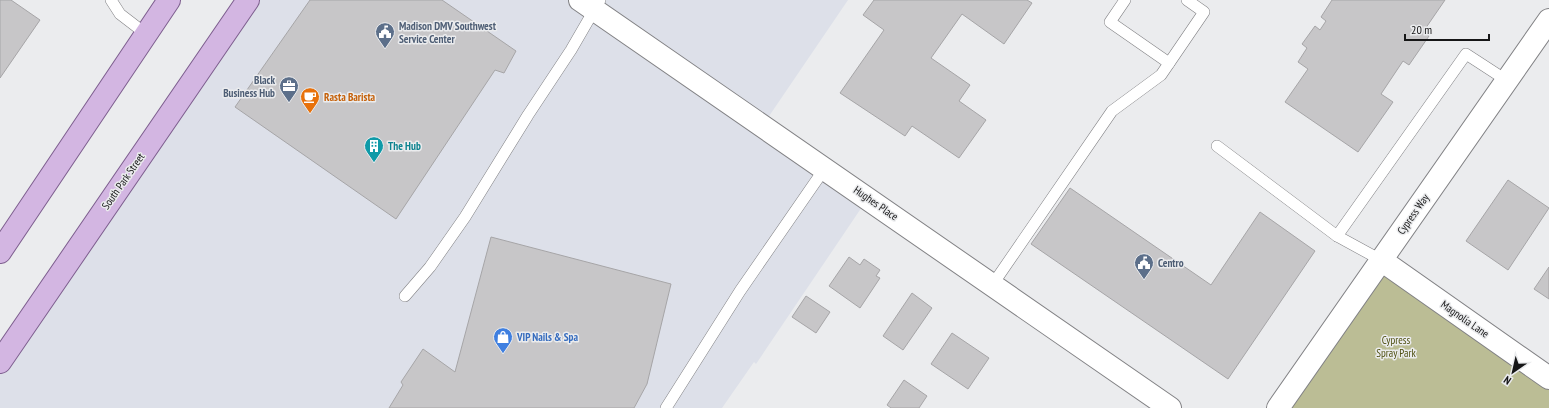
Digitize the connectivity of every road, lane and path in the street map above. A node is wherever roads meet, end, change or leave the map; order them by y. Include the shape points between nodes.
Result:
1 (111, 0) edge
2 (169, 0) edge
3 (248, 0) edge
4 (1124, 0) edge
5 (1187, 0) edge
6 (591, 3) edge
7 (1549, 20) edge
8 (146, 34) junction
9 (1169, 63) junction
10 (1506, 80) junction
11 (1217, 146) dead end
12 (825, 168) junction
13 (1337, 236) junction
14 (0, 252) edge
15 (1381, 260) junction
16 (993, 284) junction
17 (404, 296) dead end
18 (0, 362) edge
19 (1549, 378) edge
20 (666, 408) edge
21 (1170, 408) edge
22 (1278, 408) edge

1 - 8 lane via 120,14
2 - 8 main road
3 - 18 main road, South Park Street
4 - 9 lane via 1110,22
5 - 9 lane via 1204,12
6 - 12 street, Hughes Place
6 - 17 lane via 571,50 528,114 465,217 430,267
7 - 10 street, Cypress Way
8 - 14 main road
9 - 16 lane via 1161,75 1112,110
10 - 13 lane via 1466,54
10 - 15 street, Cypress Way
11 - 13 lane
12 - 16 street, Hughes Place
12 - 20 lane via 740,291
13 - 15 lane
15 - 19 street, Magnolia Lane
15 - 22 street, Cypress Way
16 - 21 street, Hughes Place

